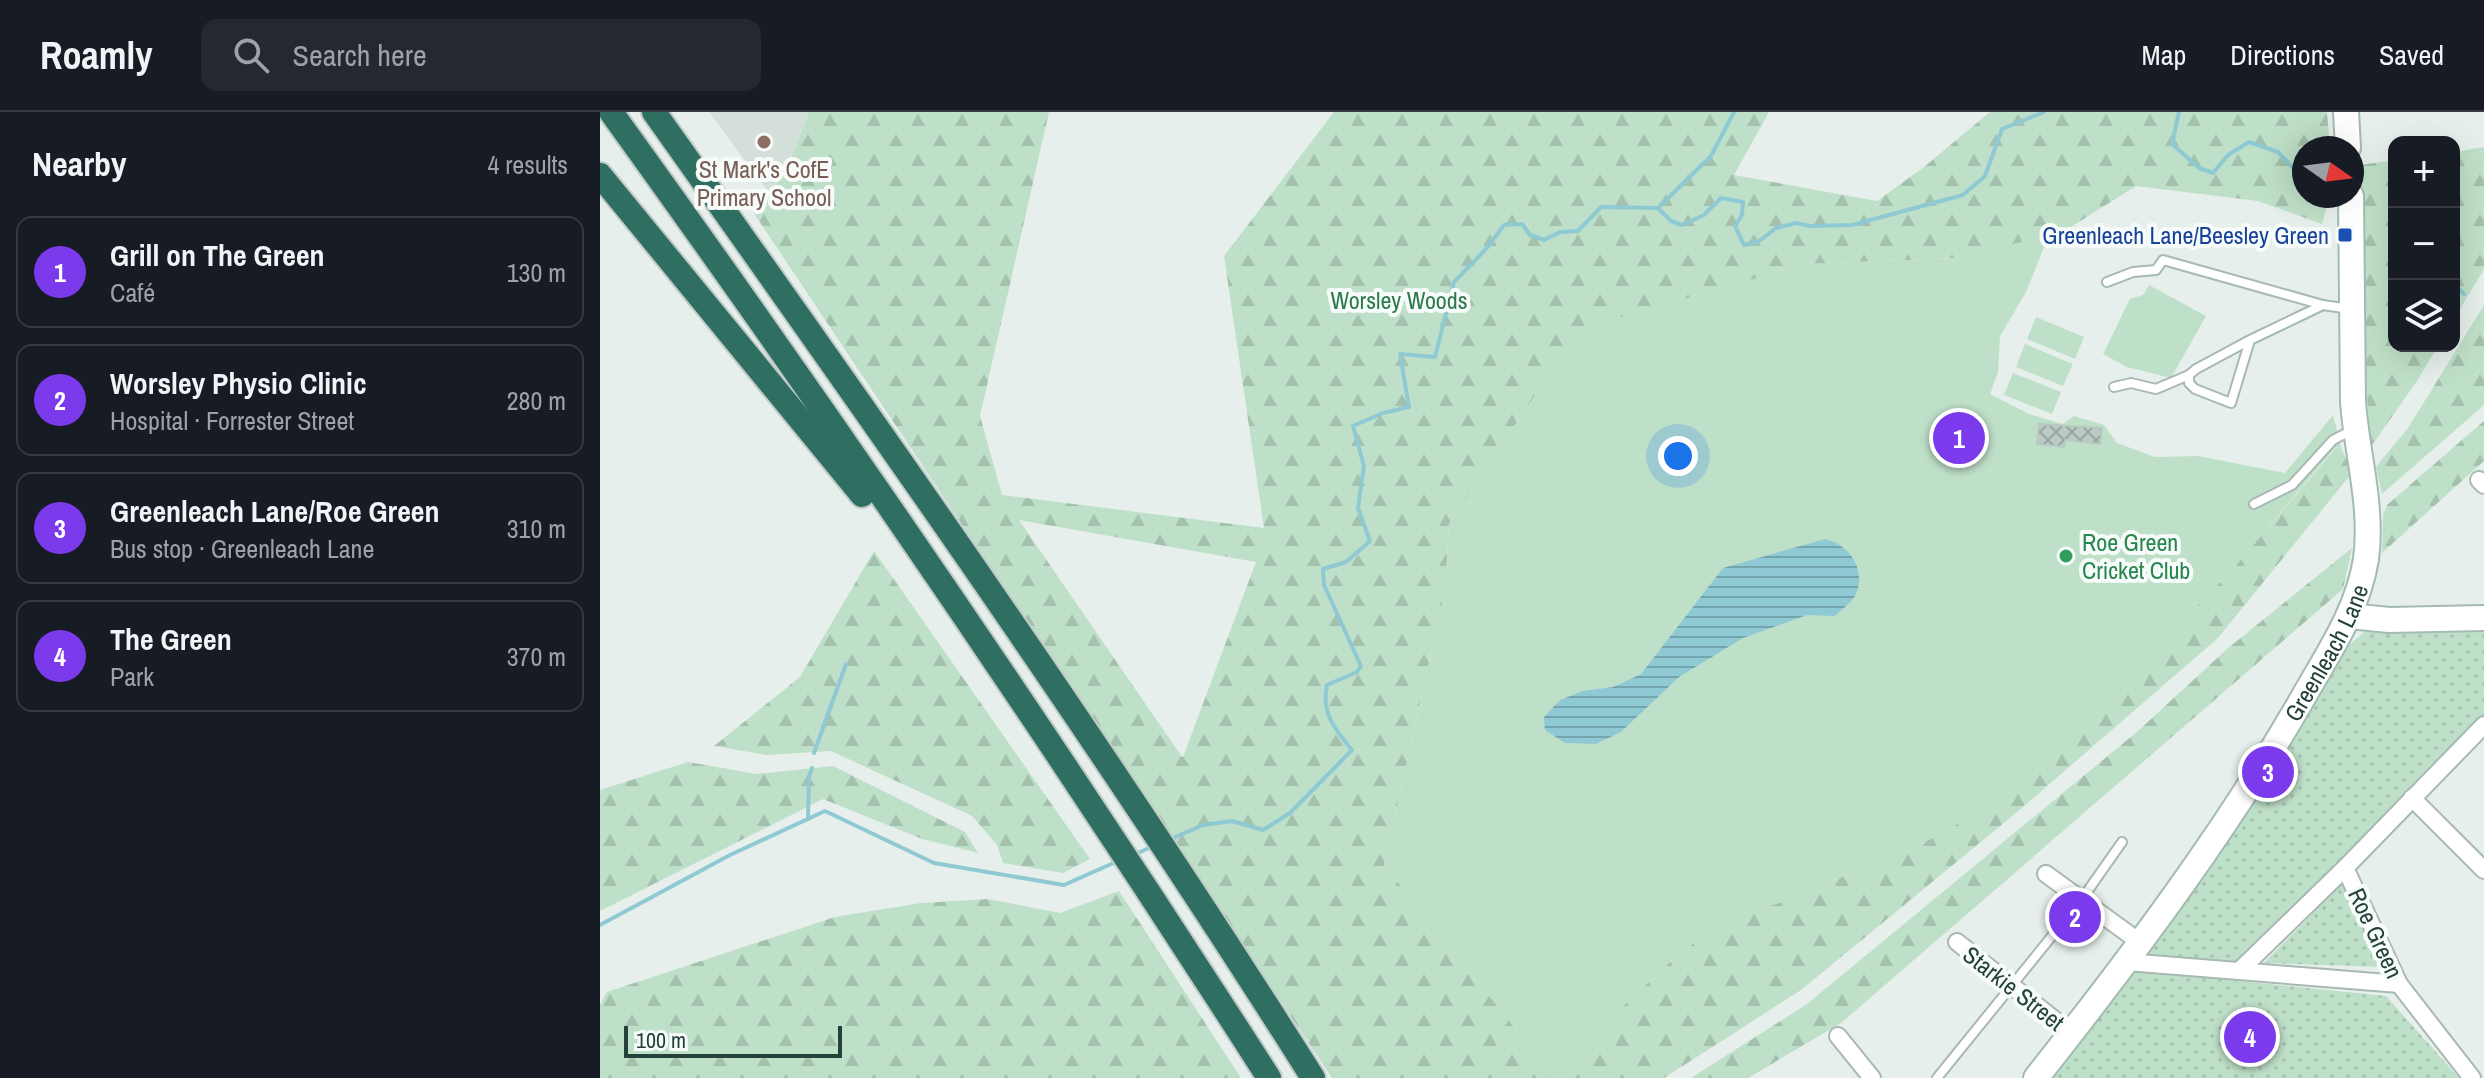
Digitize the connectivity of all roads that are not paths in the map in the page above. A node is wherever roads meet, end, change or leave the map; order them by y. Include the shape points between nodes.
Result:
1 (611, 112) edge
2 (654, 112) edge
3 (2346, 112) edge
4 (2347, 136) edge
5 (600, 175) edge
6 (2351, 208) edge
7 (2107, 282) dead end
8 (2323, 305) junction
9 (2351, 309) junction
10 (2250, 340) junction
11 (2189, 375) junction
12 (2114, 387) dead end
13 (2355, 432) junction
14 (2254, 504) dead end
15 (937, 576) junction
16 (2350, 616) junction
17 (2484, 618) edge
18 (2484, 725) edge
19 (2412, 798) junction
20 (2122, 842) dead end
21 (2345, 868) junction
22 (2484, 870) edge
23 (2046, 874) dead end
24 (2082, 899) junction
25 (1957, 942) dead end
26 (2134, 953) junction
27 (2239, 971) junction
28 (2399, 984) junction
29 (2012, 986) junction
30 (2071, 1033) junction
31 (1838, 1036) dead end
32 (1269, 1078) edge
33 (1313, 1078) edge
34 (1872, 1078) edge
35 (1937, 1078) edge
36 (2036, 1078) edge
37 (2472, 1078) edge

1 - 15 highway
2 - 33 highway via 967,557
3 - 4 street
5 - 15 highway via 858,490
6 - 9 street, Greenleach Lane
7 - 8 lane via 2156,270 2163,260
8 - 9 lane
8 - 10 lane
9 - 13 street, Greenleach Lane
10 - 11 lane
10 - 11 lane via 2231,403 2195,389
11 - 12 lane via 2156,389 2137,383
13 - 14 lane via 2333,440 2292,485
13 - 16 street, Greenleach Lane via 2367,496 2366,559
15 - 32 highway
16 - 17 street
16 - 26 street, Greenleach Lane via 2220,831
18 - 19 street, Roe Green
19 - 21 street, Roe Green
19 - 22 street
20 - 24 lane
21 - 27 street
21 - 28 street, Roe Green
23 - 24 street
24 - 26 street
24 - 29 lane
25 - 29 street, Starkie Street
26 - 27 street
26 - 30 street, Greenleach Lane
27 - 28 street
28 - 37 street, Roe Green
29 - 30 street, Starkie Street
29 - 35 lane
30 - 36 street, Greenleach Lane
31 - 34 street

